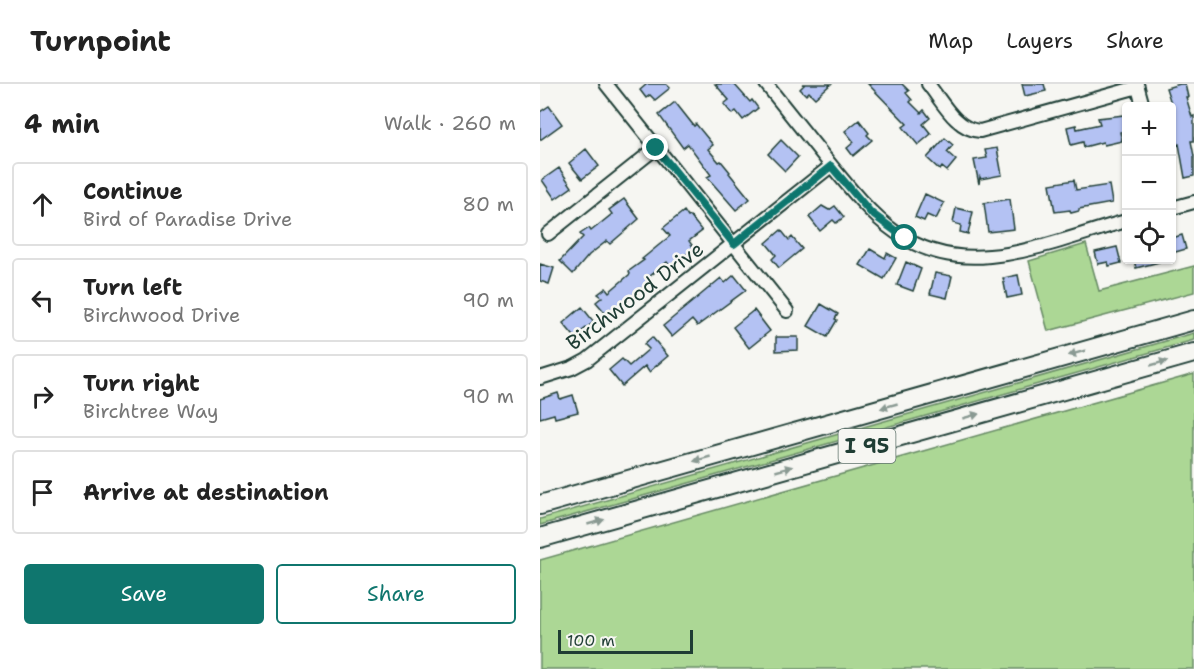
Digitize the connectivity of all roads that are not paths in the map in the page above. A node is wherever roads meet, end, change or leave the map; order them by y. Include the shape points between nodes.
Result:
1 (606, 84) edge
2 (766, 84) edge
3 (928, 84) edge
4 (1137, 86) edge
5 (1142, 102) edge
6 (656, 148) junction
7 (831, 166) junction
8 (1194, 202) edge
9 (1176, 206) edge
10 (1122, 222) edge
11 (548, 234) dead end
12 (734, 244) junction
13 (787, 311) dead end
14 (1194, 320) edge
15 (1194, 353) edge
16 (540, 378) edge
17 (540, 505) edge
18 (540, 538) edge

1 - 6 street
2 - 7 street
3 - 4 street via 961,124 976,131
4 - 5 street
6 - 11 street
6 - 12 street
7 - 10 street via 864,207 887,227 914,243 947,254 1009,254
7 - 12 street, Birchwood Drive
8 - 9 street
12 - 13 street
12 - 16 street, Birchwood Drive via 587,360
14 -> 17 highway, I 95
18 -> 15 highway, I 95

